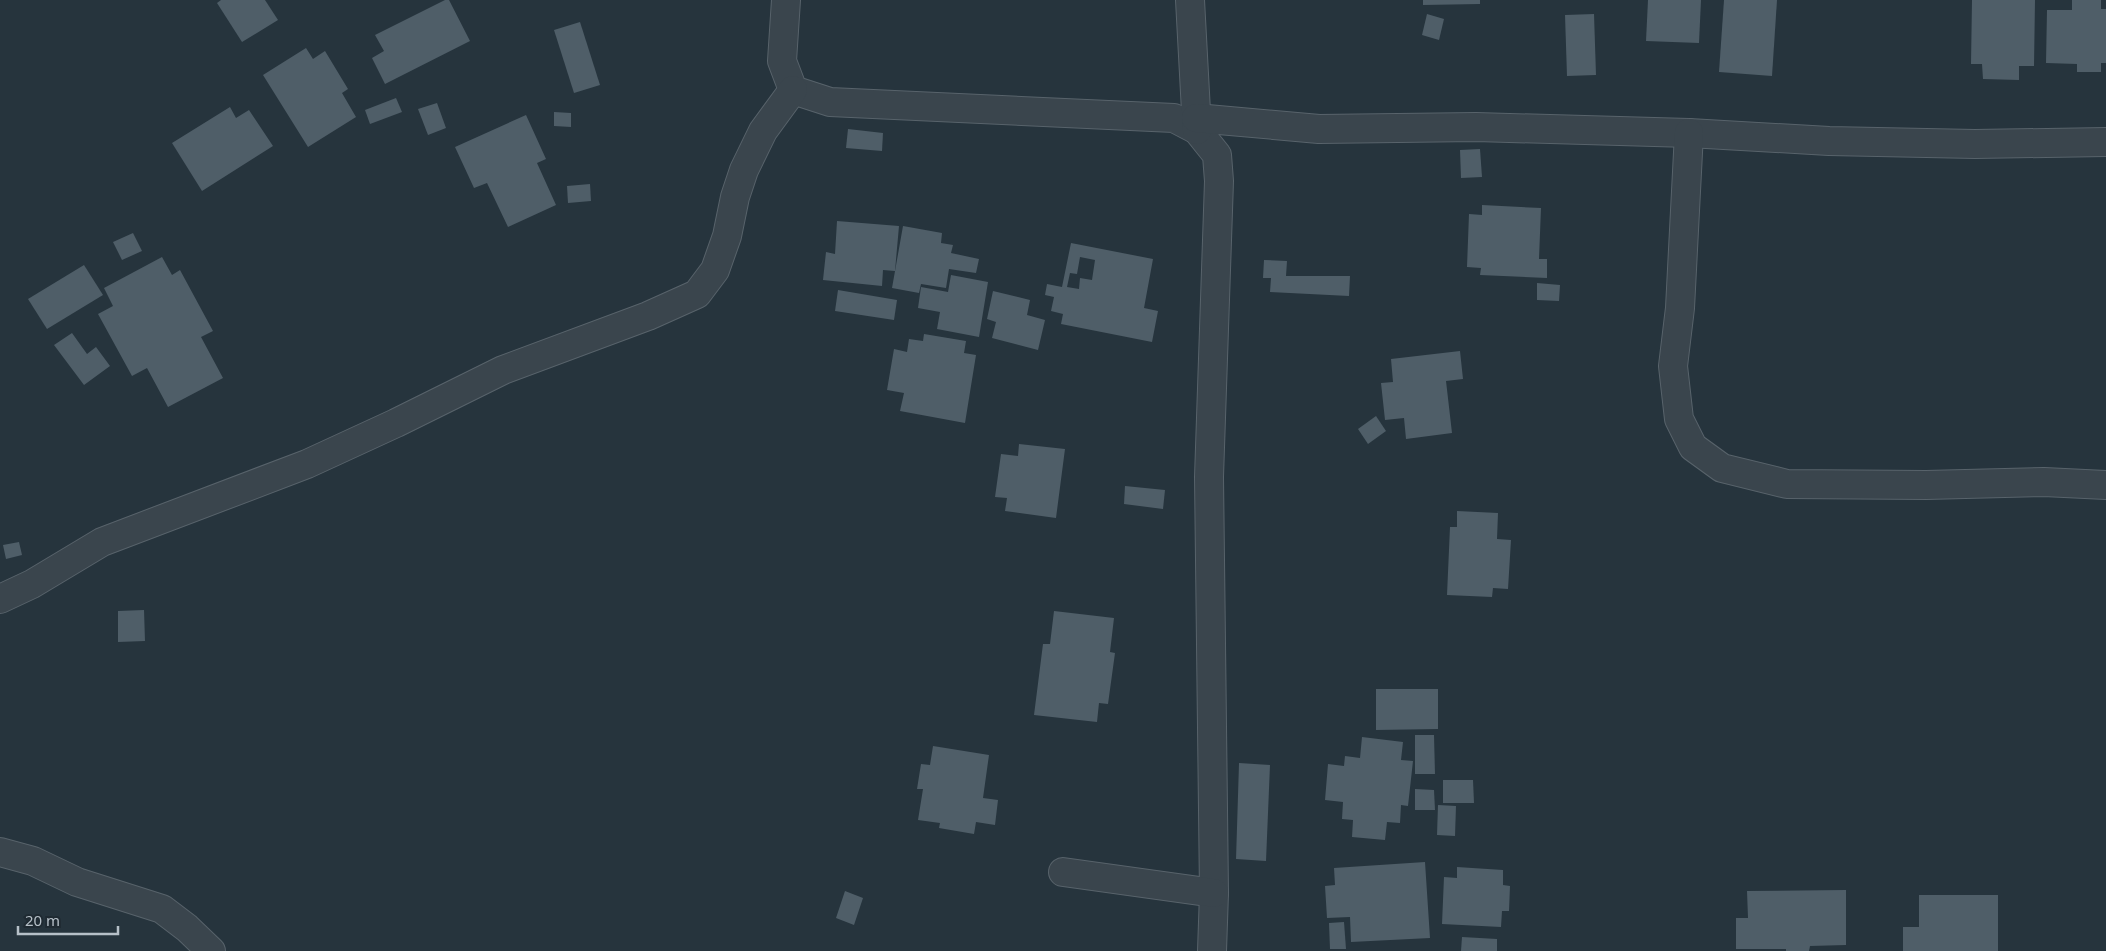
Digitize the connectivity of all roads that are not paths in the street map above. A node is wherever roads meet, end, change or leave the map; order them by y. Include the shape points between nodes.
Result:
1 (786, 0) edge
2 (1190, 0) edge
3 (793, 90) junction
4 (1196, 124) junction
5 (1689, 133) junction
6 (2106, 142) edge
7 (2106, 485) edge
8 (0, 599) edge
9 (0, 852) edge
10 (1063, 872) dead end
11 (1214, 893) junction
12 (211, 951) edge
13 (1212, 951) edge

1 - 3 street via 782,61
2 - 4 street
3 - 4 street via 830,102 1174,118
3 - 8 street via 763,131 744,170 715,270 697,294 648,316 503,370 307,464 102,542 32,584
4 - 5 street via 1319,129 1476,127
4 - 11 street via 1217,155 1219,181 1209,477
5 - 6 street via 1829,141
5 - 7 street via 1680,308 1673,366 1679,419 1693,447 1722,468 1787,484 2044,482
9 - 12 street via 33,861 77,882 162,910
10 - 11 street
11 - 13 street

